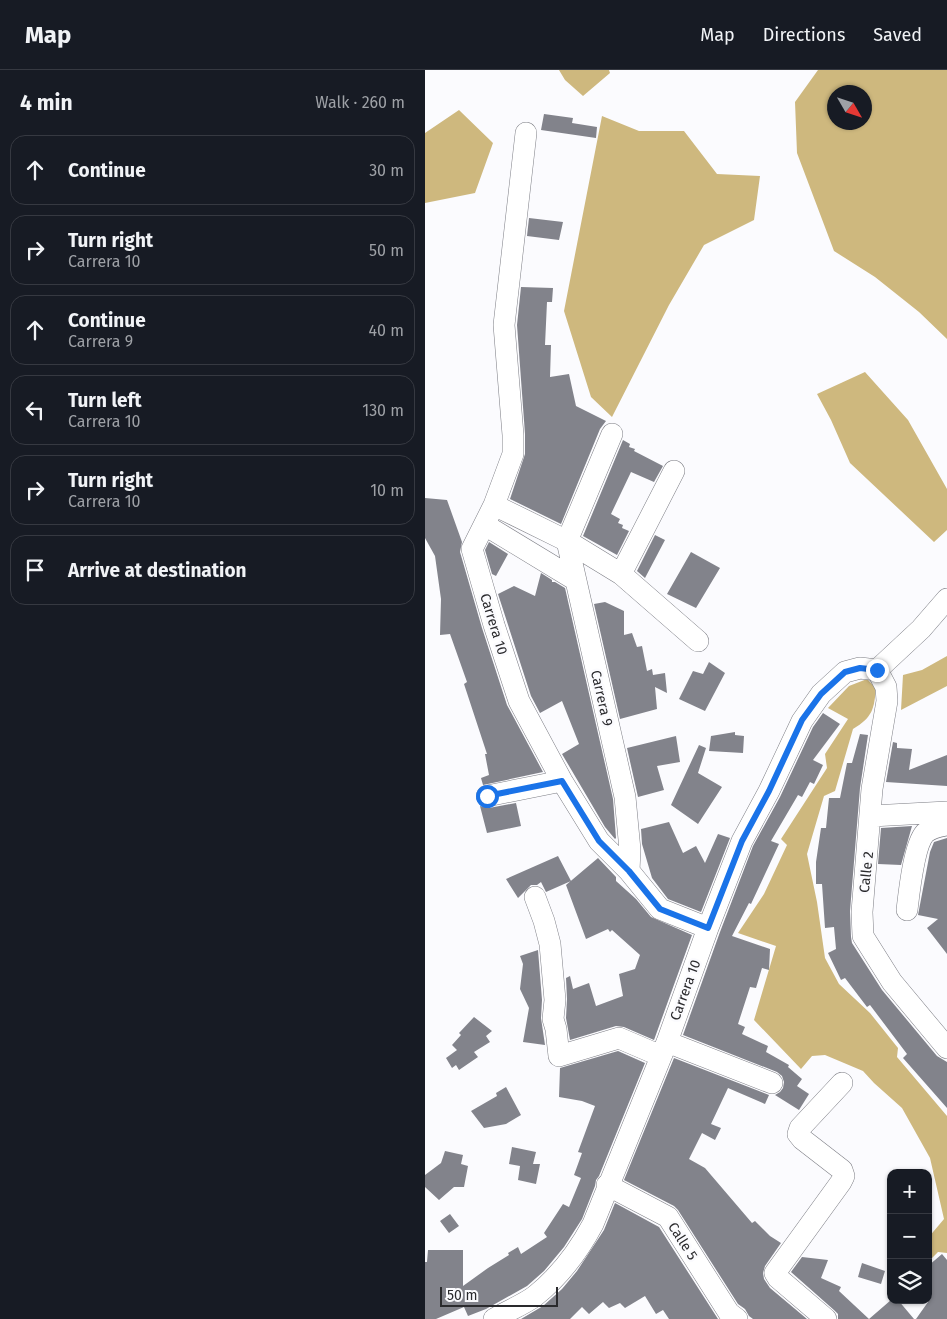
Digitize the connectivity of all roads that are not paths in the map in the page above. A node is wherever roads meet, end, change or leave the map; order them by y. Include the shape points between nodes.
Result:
1 (526, 133) dead end
2 (612, 434) dead end
3 (674, 471) dead end
4 (494, 505) junction
5 (485, 525) junction
6 (567, 541) junction
7 (621, 574) junction
8 (575, 579) junction
9 (947, 598) edge
10 (947, 619) edge
11 (921, 629) junction
12 (698, 641) dead end
13 (877, 670) junction
14 (562, 781) junction
15 (487, 796) dead end
16 (947, 812) edge
17 (871, 816) junction
18 (947, 825) edge
19 (629, 871) junction
20 (535, 897) dead end
21 (907, 910) dead end
22 (708, 928) junction
23 (947, 1048) edge
24 (664, 1049) junction
25 (772, 1083) dead end
26 (842, 1083) dead end
27 (607, 1186) junction
28 (730, 1317) edge
29 (494, 1319) edge
30 (826, 1319) edge

1 - 4 street, Carrera 10 via 504,324 513,454
2 - 6 street
3 - 7 street
4 - 5 street, Carrera 10
4 - 6 street
5 - 8 street
5 - 14 street, Carrera 10 via 473,550 494,625 519,700
6 - 7 street
6 - 8 street, Carrera 9
7 - 12 street
8 - 19 street, Carrera 9 via 625,797
9 - 11 street
10 - 11 street
11 - 13 street
13 - 17 street, Calle 2 via 886,687 887,701 872,790
13 - 22 street, Carrera 10 via 860,668 845,672 821,694 802,720 742,841
14 - 15 street
14 - 19 street, Carrera 10 via 599,841
16 - 17 street
17 - 23 street, Calle 2 via 862,912 863,936 892,982
18 - 21 street via 926,832 920,841
19 - 22 street via 660,909
20 - 24 street via 550,944 555,1000 553,1019 559,1056 619,1038
22 - 24 street, Carrera 10
24 - 25 street
24 - 27 street, Carrera 10
26 - 30 street via 798,1134 842,1170 844,1176 775,1273
27 - 28 street, Calle 5 via 668,1217
27 - 29 street, Carrera 10 via 583,1243 561,1272 533,1297

